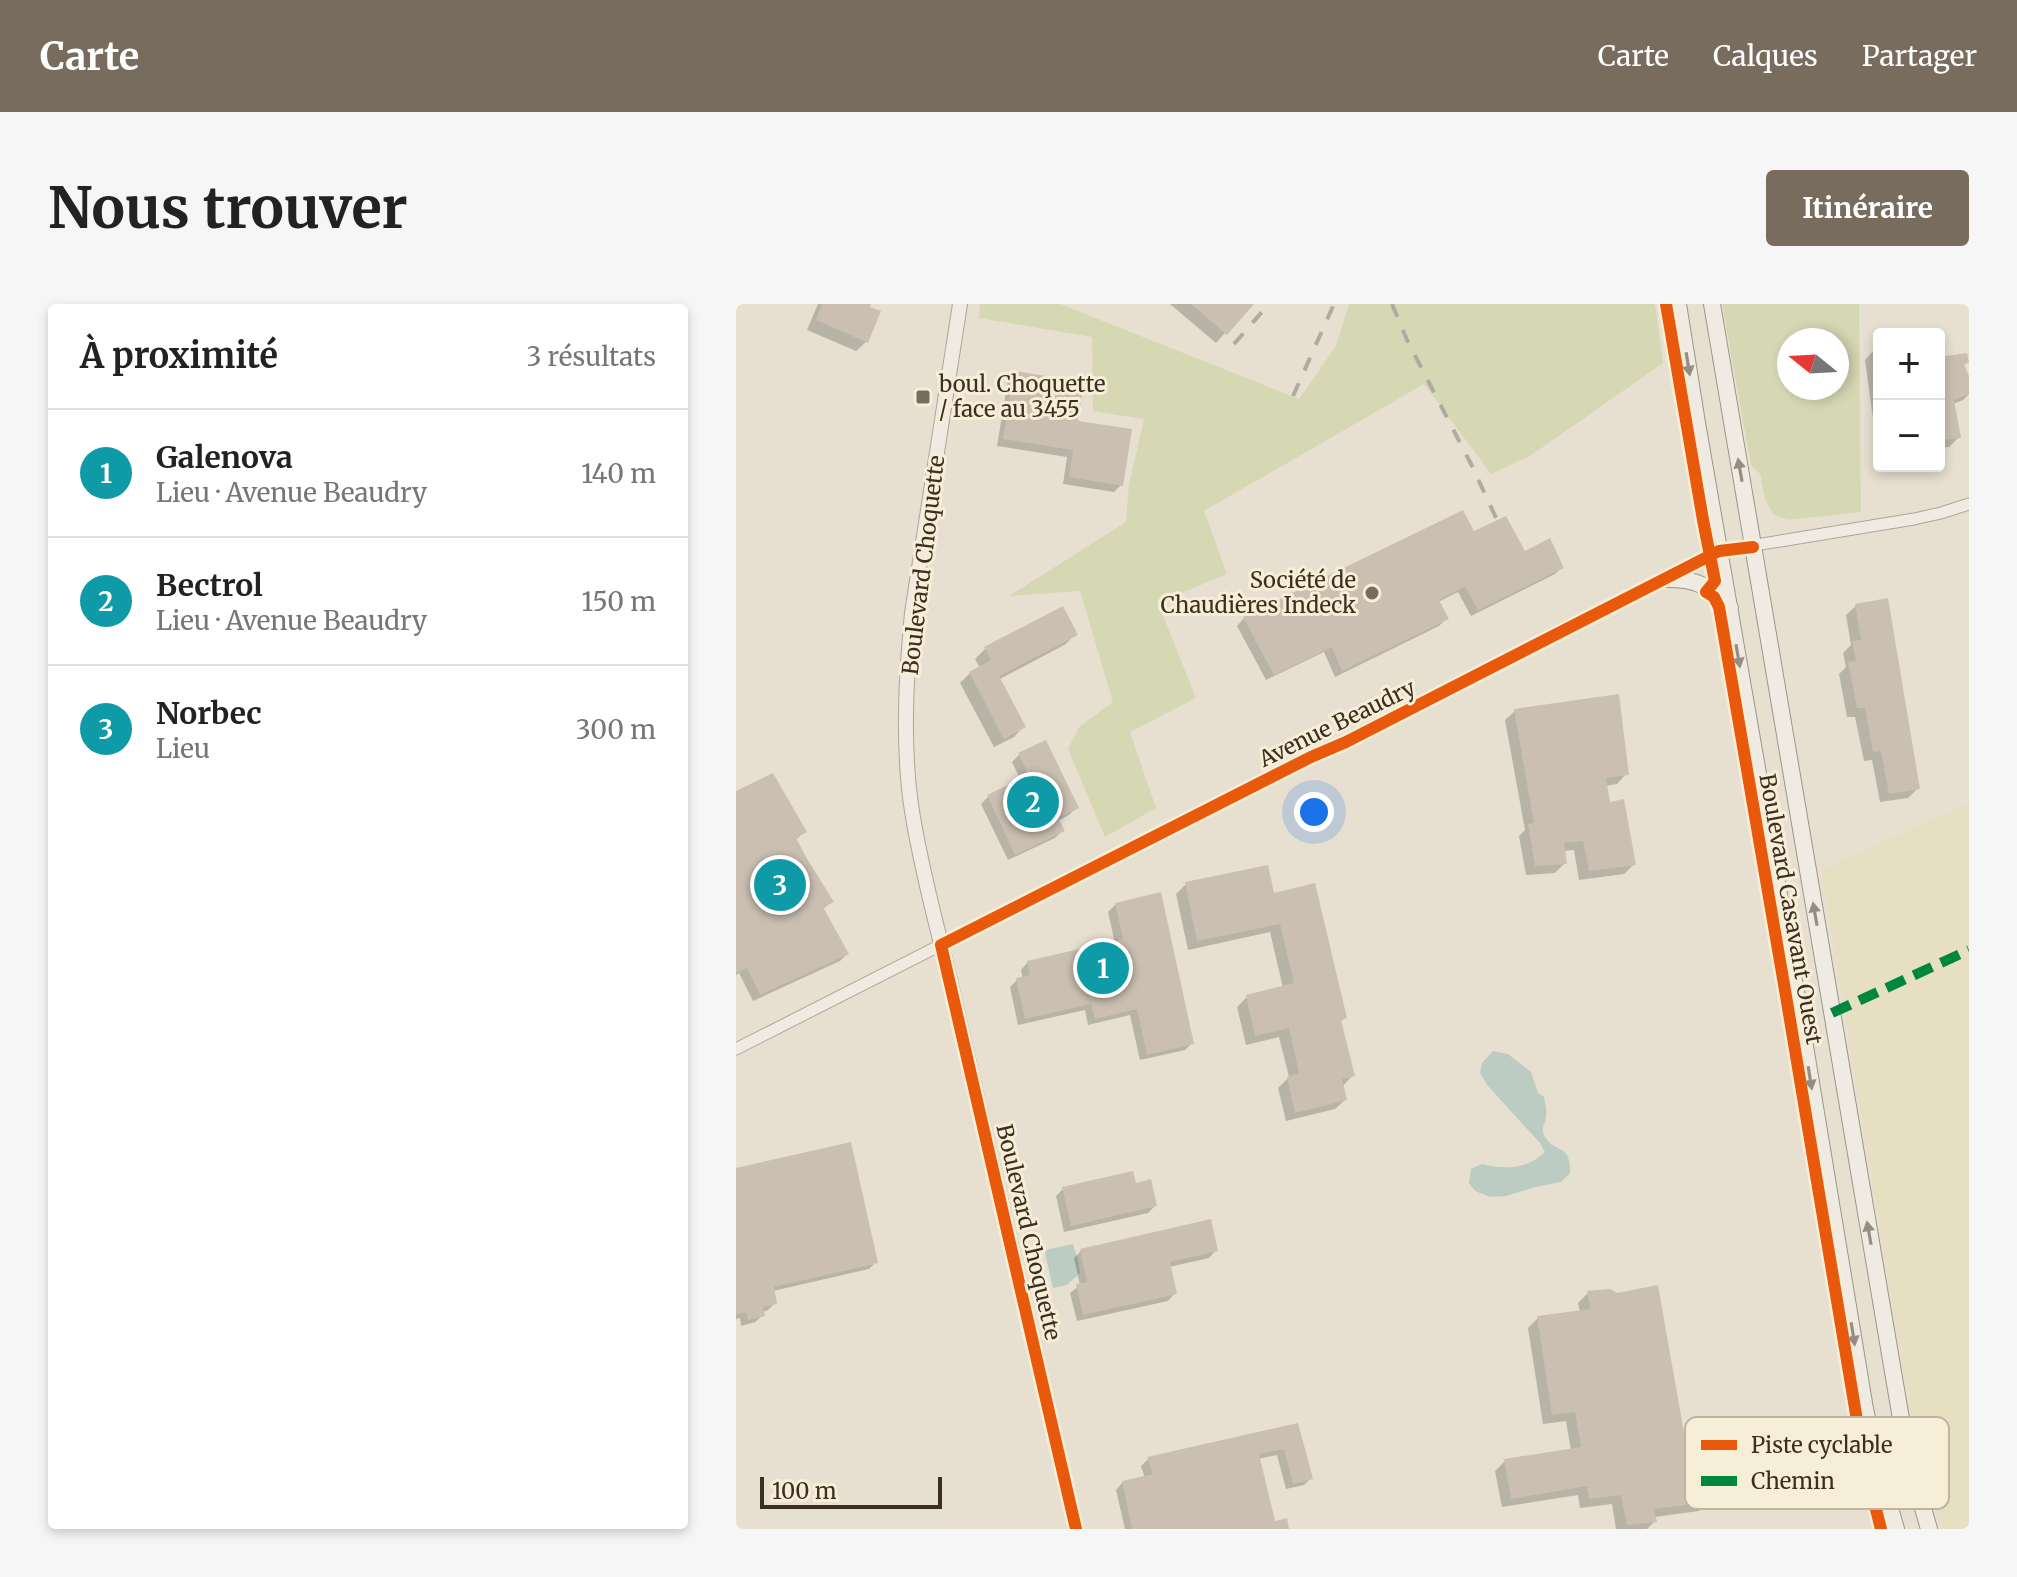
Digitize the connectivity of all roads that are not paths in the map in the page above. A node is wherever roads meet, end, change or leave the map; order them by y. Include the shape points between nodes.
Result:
1 (960, 304) edge
2 (1678, 304) edge
3 (1712, 304) edge
4 (1969, 504) edge
5 (1753, 547) junction
6 (1719, 551) junction
7 (1667, 579) junction
8 (1730, 608) junction
9 (941, 945) junction
10 (736, 1049) edge
11 (1867, 1417) edge
12 (1901, 1417) edge
13 (1890, 1509) edge
14 (1923, 1509) edge
15 (1076, 1529) edge
16 (1896, 1529) edge
17 (1929, 1529) edge

1 - 9 street, Boulevard Choquette via 908,657 912,810
2 -> 6 main road, Boulevard Casavant Ouest
5 -> 3 main road, Boulevard Casavant Ouest
4 - 5 street, Avenue Beaudry
5 - 6 street, Avenue Beaudry
12 -> 5 main road, Boulevard Casavant Ouest
6 - 7 street, Avenue Beaudry
6 - 8 main road, Boulevard Casavant Ouest
7 - 8 main road via 1700,584
7 - 9 street, Avenue Beaudry
8 -> 11 main road, Boulevard Casavant Ouest
9 - 10 street, Avenue Beaudry
9 - 15 street, Boulevard Choquette
13 -> 16 main road, Boulevard Casavant Ouest
17 -> 14 main road, Boulevard Casavant Ouest

